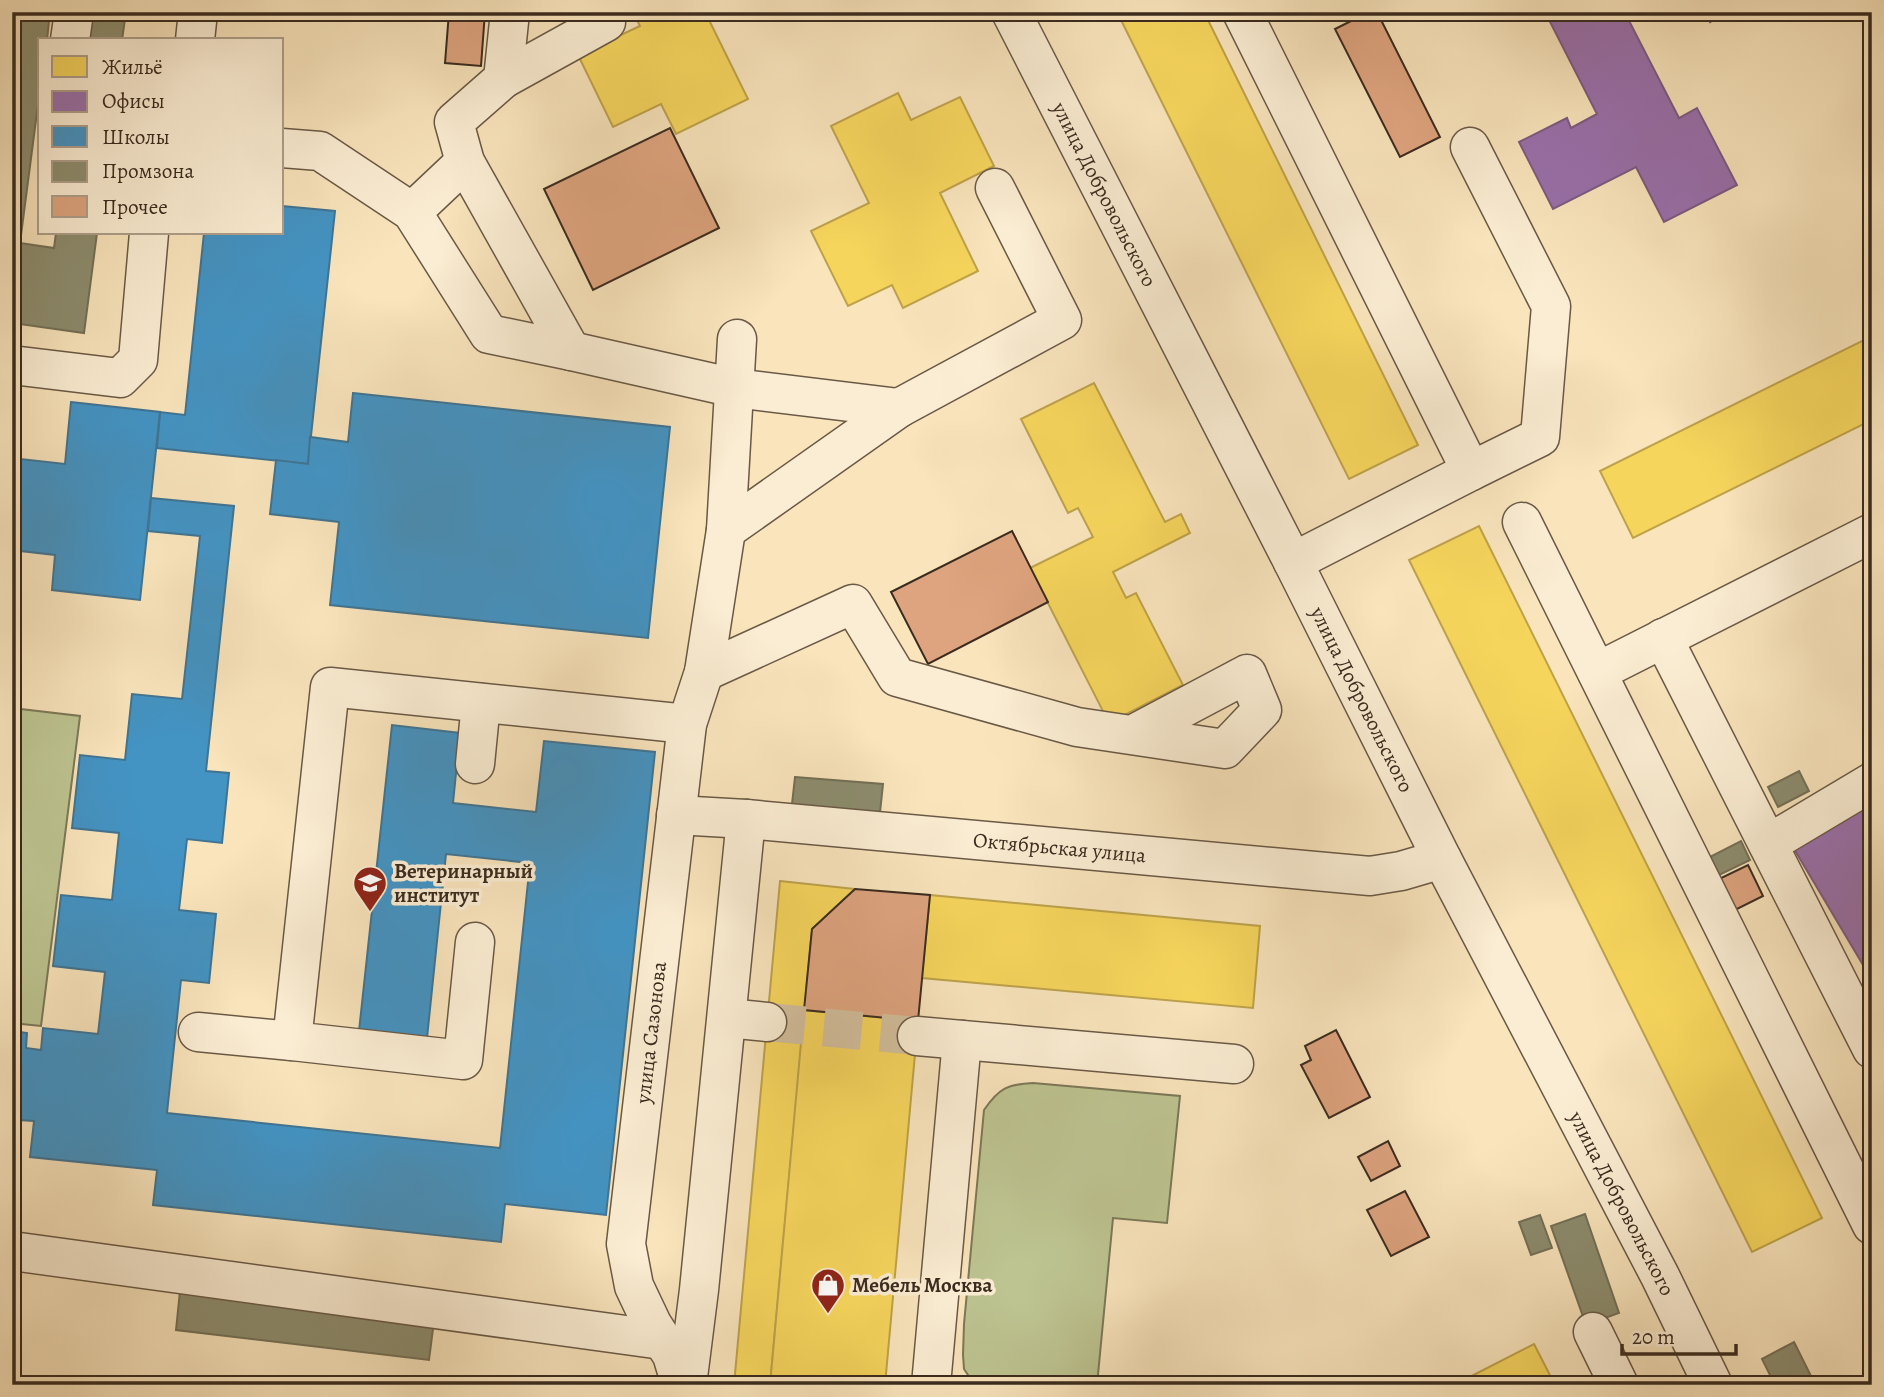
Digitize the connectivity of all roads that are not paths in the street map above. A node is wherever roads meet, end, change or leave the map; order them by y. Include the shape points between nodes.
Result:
1 (74, 12) edge
2 (198, 12) edge
3 (510, 12) edge
4 (1011, 12) edge
5 (1242, 12) edge
6 (606, 22) dead end
7 (70, 38) edge
8 (195, 38) edge
9 (503, 79) junction
10 (1470, 147) dead end
11 (284, 148) edge
12 (465, 162) junction
13 (995, 187) dead end
14 (412, 212) junction
15 (149, 234) edge
16 (737, 339) dead end
17 (572, 351) junction
18 (12, 365) edge
19 (735, 388) junction
20 (899, 408) junction
21 (1471, 471) junction
22 (1522, 522) dead end
23 (726, 530) junction
24 (1872, 533) edge
25 (1293, 562) junction
26 (1663, 638) junction
27 (704, 672) junction
28 (1597, 672) junction
29 (481, 703) junction
30 (687, 723) junction
31 (1132, 735) dead end
32 (475, 764) dead end
33 (1872, 782) edge
34 (676, 815) junction
35 (746, 819) junction
36 (1768, 844) junction
37 (1443, 859) junction
38 (475, 942) dead end
39 (727, 1018) junction
40 (766, 1022) tunnel mouth
41 (198, 1032) dead end
42 (917, 1036) tunnel mouth
43 (962, 1040) junction
44 (292, 1041) junction
45 (1872, 1049) edge
46 (1234, 1064) dead end
47 (1872, 1224) edge
48 (12, 1251) edge
49 (1593, 1332) dead end
50 (662, 1340) junction
51 (681, 1385) edge
52 (687, 1385) edge
53 (931, 1385) edge
54 (1619, 1385) edge
55 (1713, 1385) edge

1 - 7 street
2 - 8 street
3 - 9 street
4 - 25 street, улица Добровольского
5 - 21 street
6 - 9 street
9 - 12 street via 454,122
10 - 21 street via 1551,306 1540,437
11 - 14 street via 320,151
12 - 14 street
12 - 17 street
13 - 20 street via 1062,320
14 - 17 street via 489,334
15 - 18 street via 138,360 120,378
16 - 19 street, улица Сазонова
17 - 19 street
19 - 20 street
19 - 23 street, улица Сазонова
20 - 23 street
21 - 25 street
22 - 28 street
23 - 27 street, улица Сазонова
24 - 26 street
25 - 37 street, улица Добровольского
26 - 28 street
26 - 36 street
27 - 30 street, улица Сазонова
27 - 31 street via 853,604 897,677 1077,727
28 - 47 street
29 - 30 street
29 - 32 street
29 - 44 street via 330,687
30 - 34 street, улица Сазонова
33 - 36 street
34 - 35 street, Октябрьская улица
34 - 50 street, улица Сазонова via 626,1244 634,1286
35 - 37 street, Октябрьская улица via 1370,876
35 - 39 street
36 - 45 street
37 - 55 street, улица Добровольского
38 - 44 street via 463,1060
39 - 40 street
39 - 52 street
41 - 44 street
42 - 43 street
43 - 46 street
43 - 53 street
48 - 50 street
49 - 54 street
50 - 51 street, улица Сазонова

